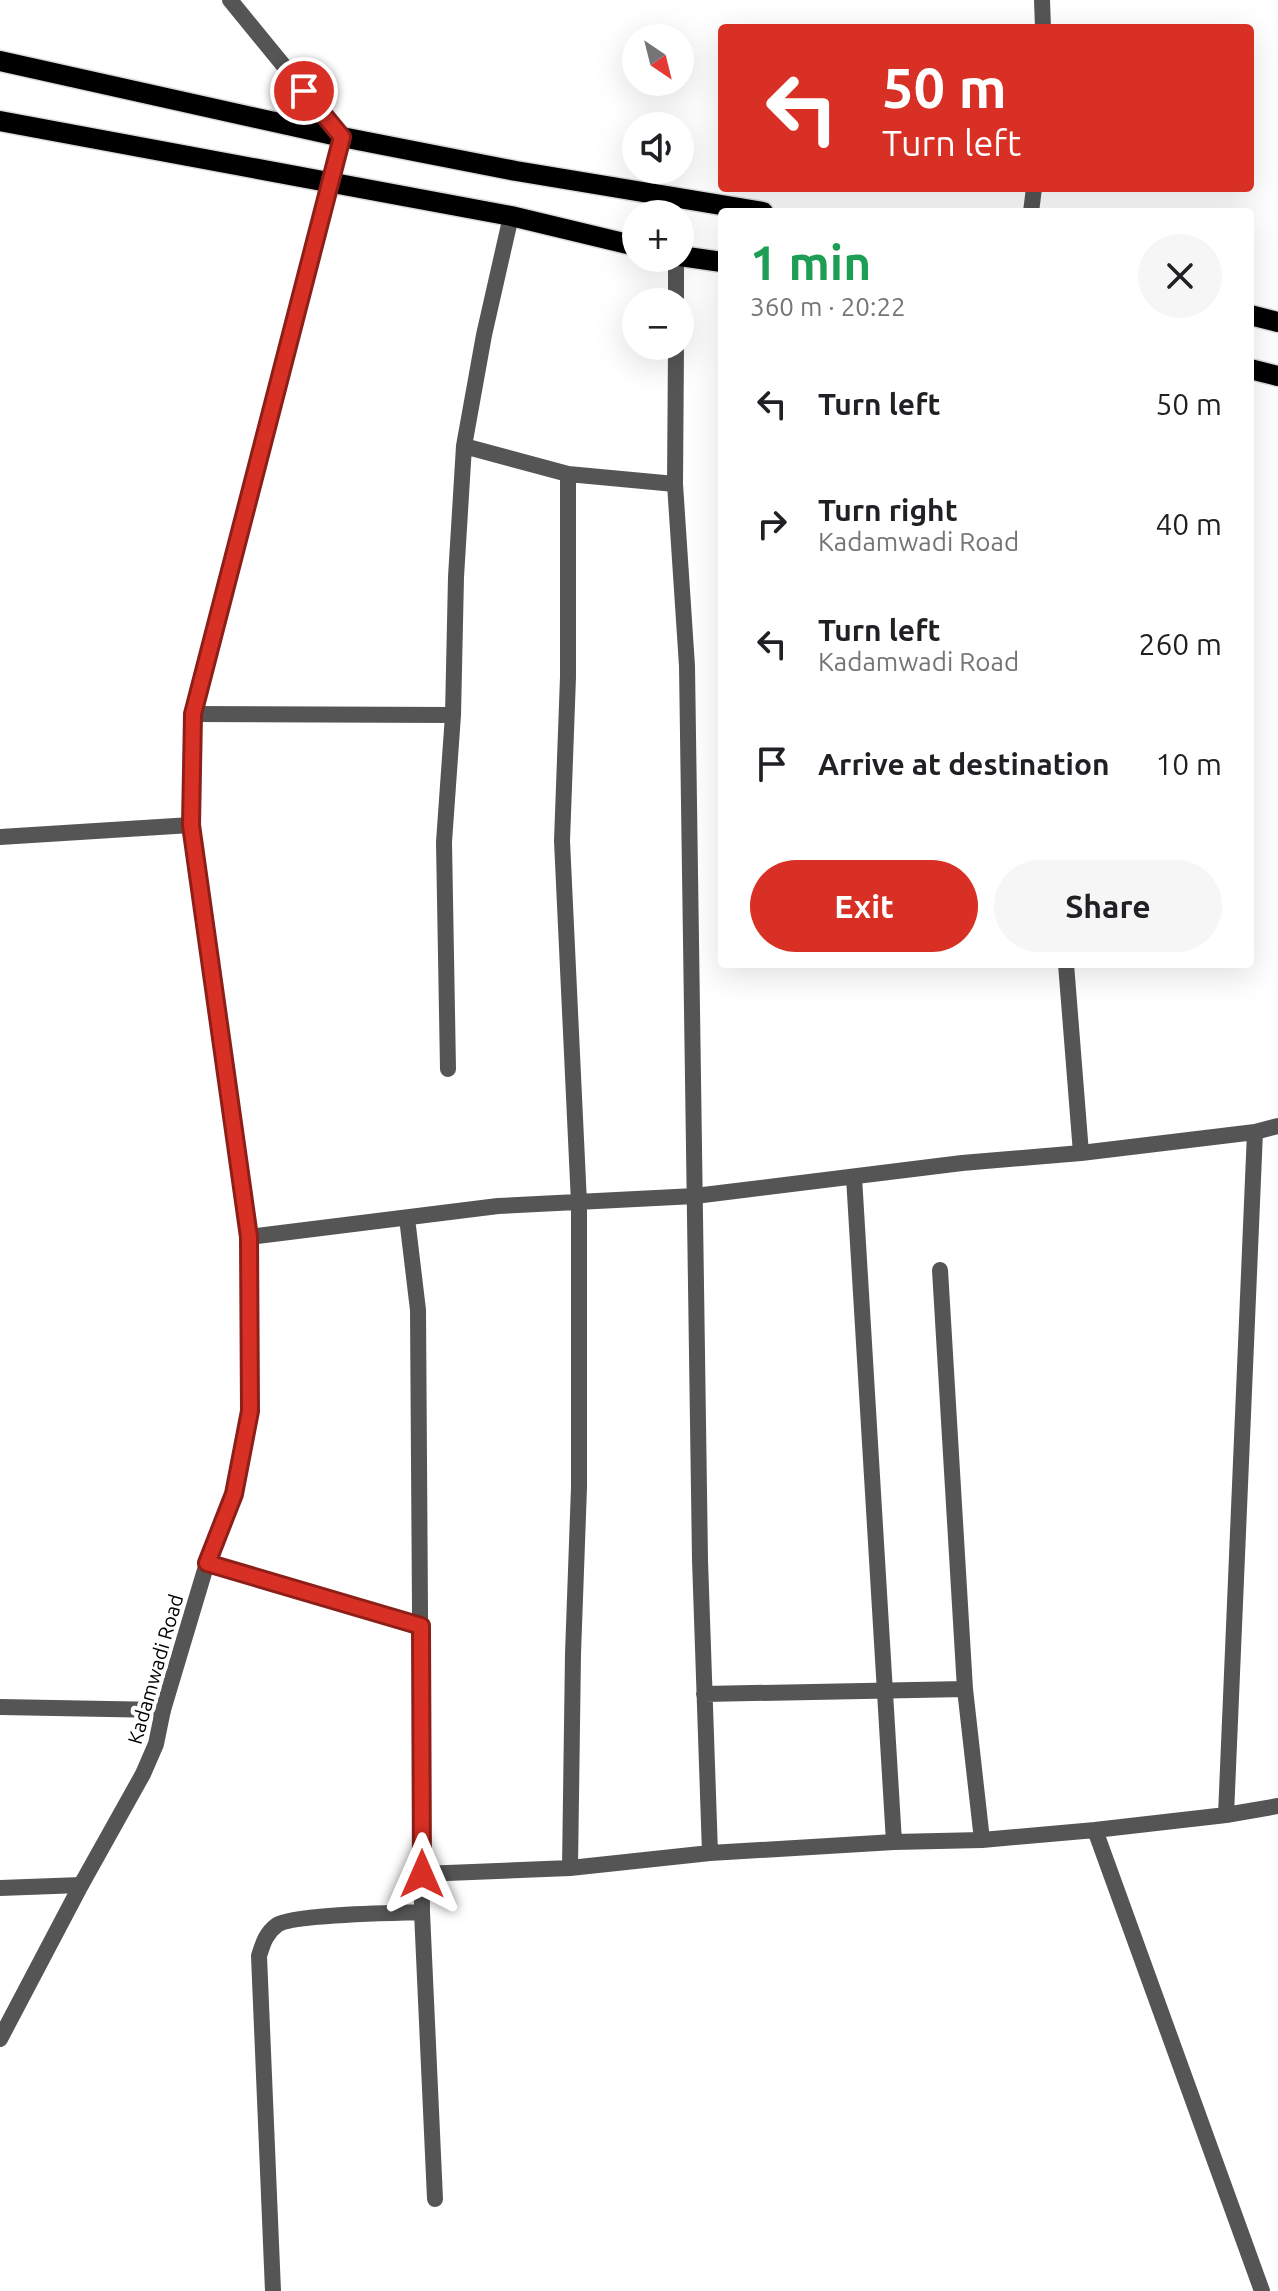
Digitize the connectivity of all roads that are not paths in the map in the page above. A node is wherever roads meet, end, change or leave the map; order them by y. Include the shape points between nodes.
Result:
1 (230, 0) edge
2 (1042, 0) edge
3 (1043, 24) edge
4 (0, 61) edge
5 (0, 121) edge
6 (342, 137) junction
7 (330, 182) junction
8 (739, 208) edge
9 (511, 216) junction
10 (622, 243) edge
11 (694, 259) edge
12 (718, 262) edge
13 (1254, 316) edge
14 (1278, 322) edge
15 (676, 360) edge
16 (1254, 370) edge
17 (1278, 376) edge
18 (464, 446) junction
19 (568, 474) junction
20 (675, 484) junction
21 (193, 714) junction
22 (453, 715) junction
23 (191, 825) junction
24 (0, 837) edge
25 (1066, 968) edge
26 (448, 1069) dead end
27 (1278, 1126) edge
28 (1255, 1132) junction
29 (1081, 1153) junction
30 (854, 1177) junction
31 (695, 1196) junction
32 (579, 1203) junction
33 (407, 1218) junction
34 (249, 1237) junction
35 (940, 1270) dead end
36 (207, 1563) junction
37 (421, 1626) junction
38 (886, 1689) junction
39 (965, 1689) junction
40 (704, 1694) junction
41 (0, 1707) edge
42 (163, 1710) junction
43 (1278, 1806) edge
44 (1226, 1815) junction
45 (1095, 1830) junction
46 (982, 1840) junction
47 (894, 1842) junction
48 (710, 1853) junction
49 (570, 1868) junction
50 (422, 1874) junction
51 (81, 1885) junction
52 (0, 1888) edge
53 (422, 1912) junction
54 (0, 2039) edge
55 (435, 2199) dead end
56 (273, 2291) edge
57 (1262, 2291) edge

1 - 6 street
2 - 3 street
4 - 6 main road
5 - 7 main road
6 - 7 street, Kadamwadi Road
6 - 8 main road
7 - 9 main road
7 - 21 street, Kadamwadi Road
9 - 10 main road
9 - 18 street
11 - 12 main road
13 - 14 main road
15 - 20 street
16 - 17 main road
18 - 19 street
18 - 22 street
19 - 20 street
19 - 32 street via 562,841
20 - 31 street via 687,666
21 - 22 street
21 - 23 street, Kadamwadi Road
22 - 26 street via 444,842
23 - 24 street
23 - 34 street, Kadamwadi Road
25 - 29 street
27 - 28 street
28 - 29 street
28 - 44 street
29 - 30 street
30 - 31 street
30 - 38 street
31 - 32 street
31 - 40 street
32 - 33 street via 498,1206
32 - 49 street
33 - 34 street
33 - 37 street via 418,1310
34 - 36 street, Kadamwadi Road via 250,1411 234,1494
35 - 39 street
36 - 37 street
36 - 42 street, Kadamwadi Road
37 - 50 street
38 - 39 street
38 - 40 street
38 - 47 street
39 - 46 street
40 - 48 street
41 - 42 street
42 - 51 street, Kadamwadi Road via 143,1774
43 - 44 street
44 - 45 street
45 - 46 street
45 - 57 street
46 - 47 street
47 - 48 street
48 - 49 street
49 - 50 street
50 - 53 street
51 - 52 street
51 - 54 street, Kadamwadi Road
53 - 55 street
53 - 56 street via 302,1918 280,1922 266,1935 259,1956

